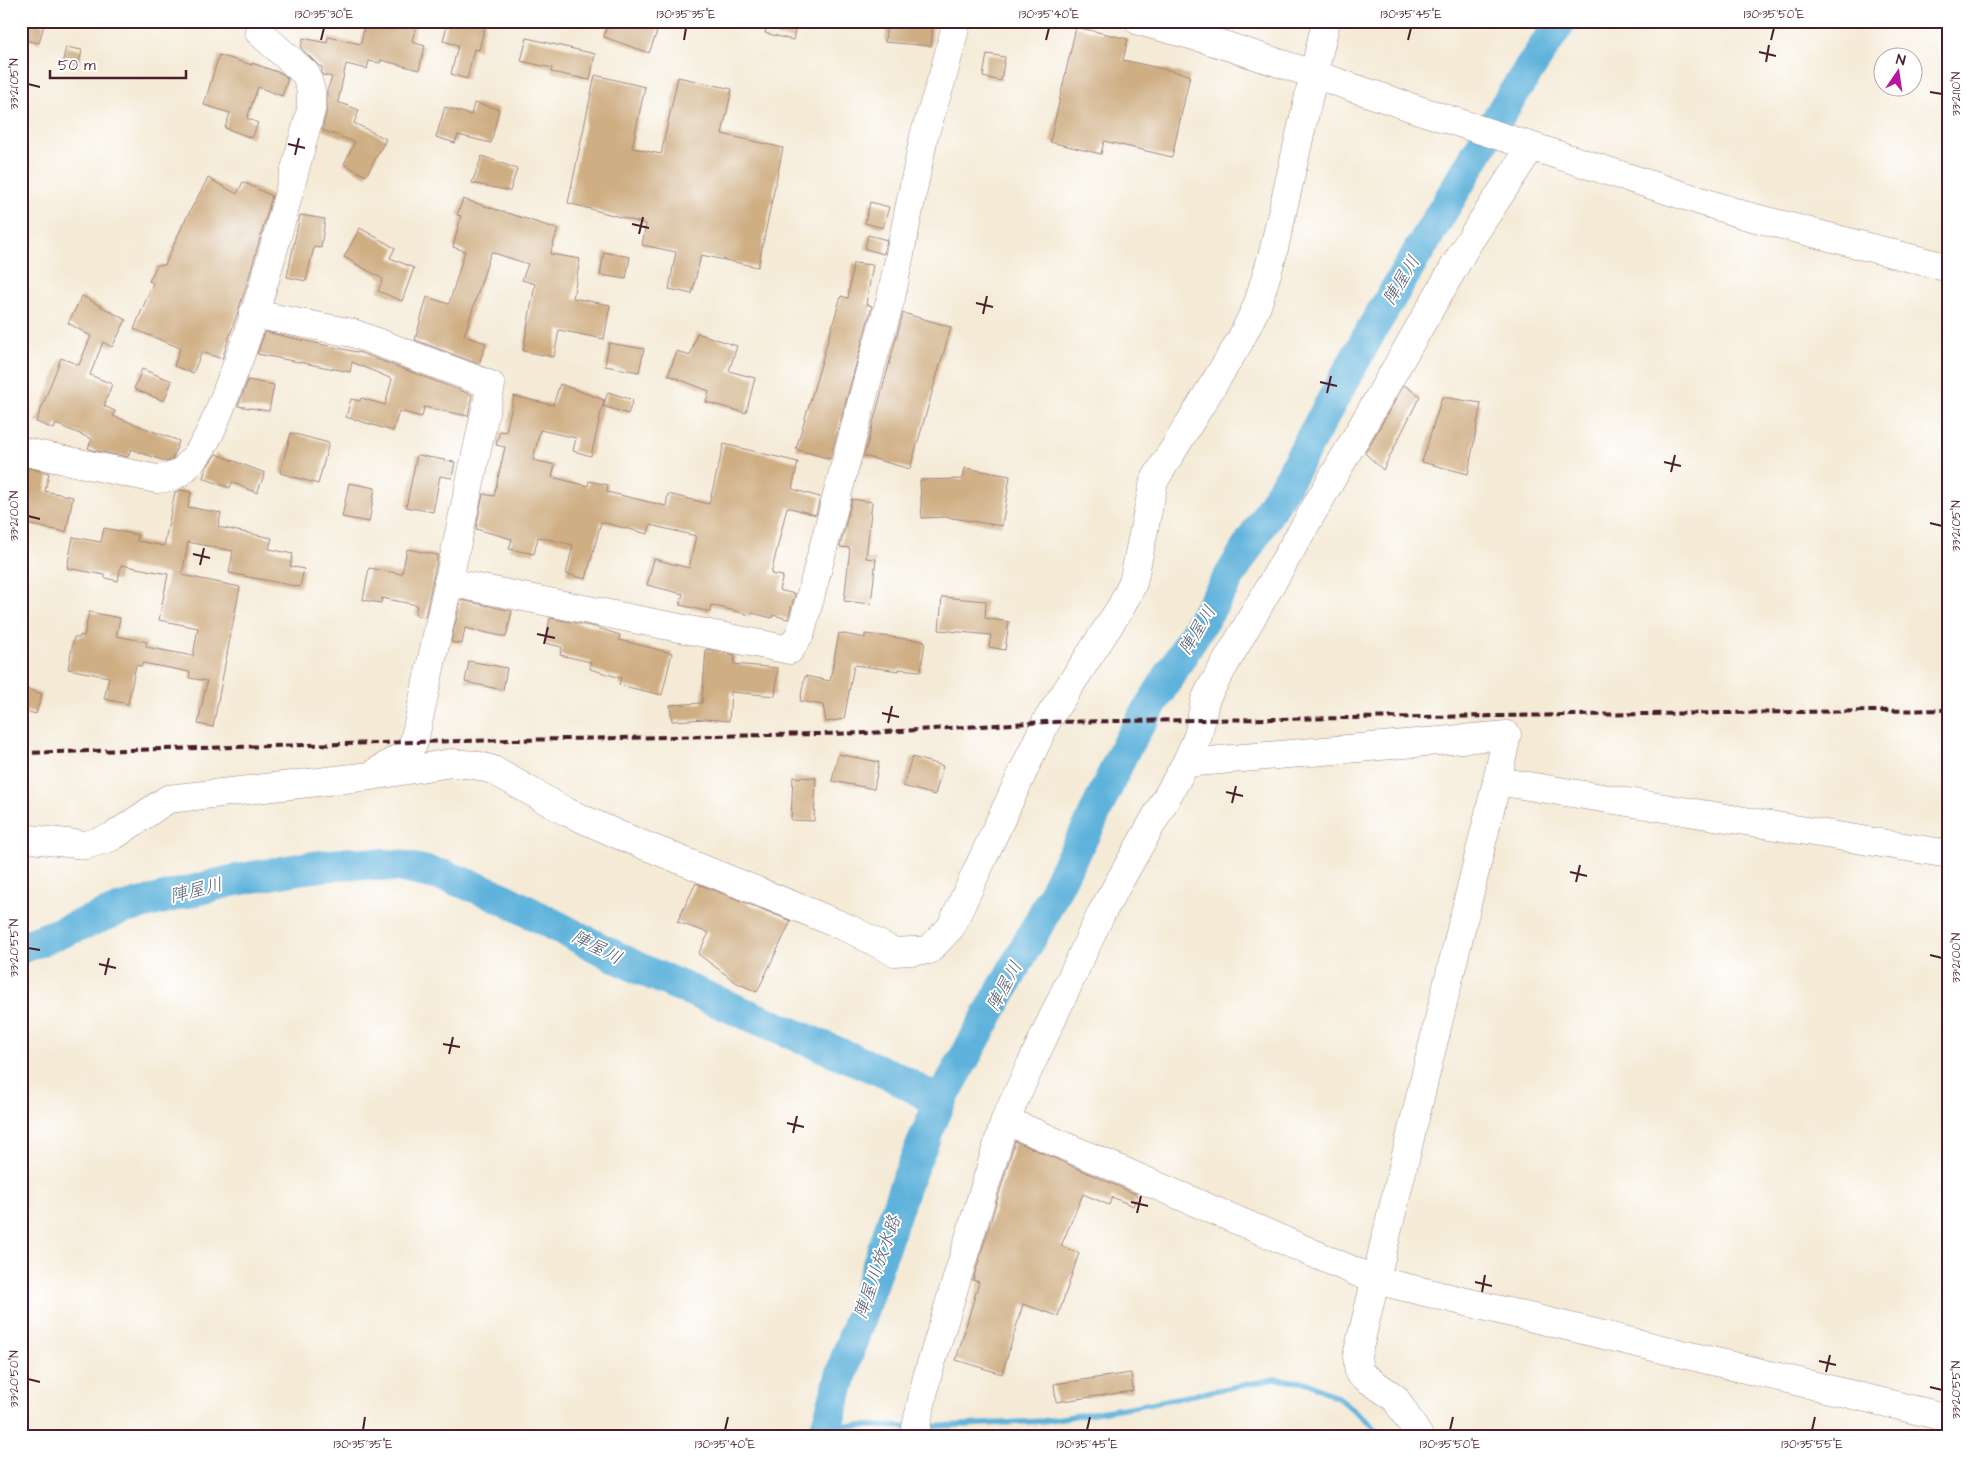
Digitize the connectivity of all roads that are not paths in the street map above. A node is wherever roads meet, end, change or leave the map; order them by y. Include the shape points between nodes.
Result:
1 (261, 21) edge
2 (957, 21) edge
3 (1139, 21) edge
4 (1326, 21) edge
5 (1313, 74) junction
6 (1526, 145) junction
7 (1949, 268) edge
8 (253, 314) junction
9 (21, 451) edge
10 (448, 582) junction
11 (1186, 763) junction
12 (371, 776) junction
13 (1497, 781) junction
14 (21, 838) edge
15 (1949, 854) edge
16 (1004, 1120) junction
17 (1375, 1280) junction
18 (1949, 1418) edge
19 (914, 1436) edge
20 (1419, 1436) edge

1 - 8 street via 259,32 306,74 311,91 311,110
2 - 10 street via 924,136 891,298 801,632 790,650
3 - 5 street
4 - 5 street
5 - 6 street
5 - 12 street via 1272,257 1257,306 1240,341 1154,481 1133,583 1121,607 1046,722 951,927 929,950 894,952 814,914 619,836 493,770 451,763
6 - 7 street via 1744,216
6 - 11 street via 1210,690 1198,736
8 - 9 street via 218,415 187,467 172,478 157,479
8 - 10 street via 353,333 491,385
10 - 12 street via 414,742 406,754
11 - 13 street via 1507,735
11 - 16 street via 1101,914
12 - 14 street via 168,799 112,838 86,845
13 - 15 street
13 - 17 street
16 - 17 street
16 - 19 street via 926,1377
17 - 18 street
17 - 20 street via 1357,1356 1359,1373 1395,1398

